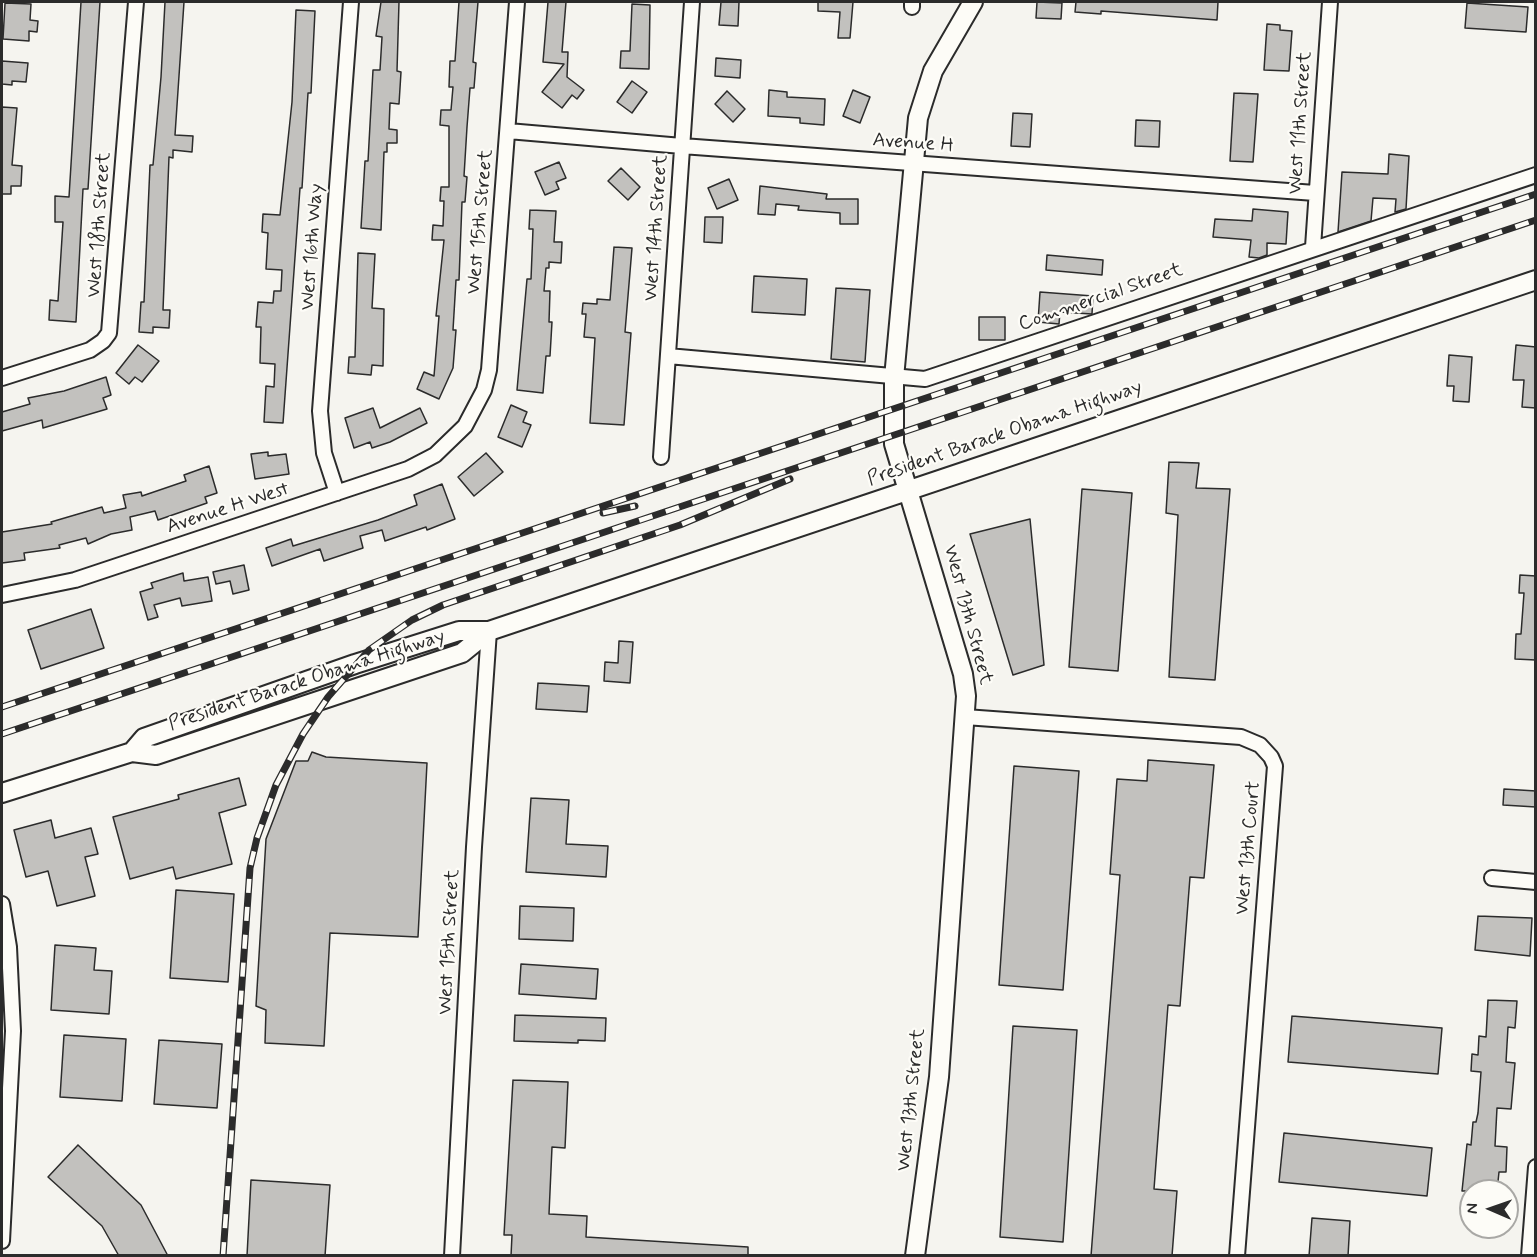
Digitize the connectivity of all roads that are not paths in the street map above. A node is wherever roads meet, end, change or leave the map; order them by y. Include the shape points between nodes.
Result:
1 (136, 2) edge
2 (351, 2) edge
3 (517, 2) edge
4 (692, 2) edge
5 (973, 2) edge
6 (1330, 2) edge
7 (508, 131) junction
8 (682, 146) junction
9 (912, 163) junction
10 (1536, 174) edge
11 (1315, 193) junction
12 (1313, 248) junction
13 (1536, 280) edge
14 (668, 356) junction
15 (2, 378) edge
16 (894, 378) junction
17 (456, 437) joint
18 (661, 457) dead end
19 (909, 489) junction
20 (337, 493) junction
21 (2, 595) edge
22 (489, 631) junction
23 (965, 717) junction
24 (2, 793) edge
25 (1492, 878) dead end
26 (1536, 882) edge
27 (2, 904) edge
28 (1536, 1167) edge
29 (1534, 1211) edge
30 (2, 1240) edge
31 (452, 1256) edge
32 (915, 1256) edge
33 (1237, 1256) edge
34 (1529, 1256) edge

1 - 15 street, West 18th Street via 109,333 90,350
2 - 20 street, West 16th Way via 320,411 324,453
3 - 7 street, West 15th Street
4 - 8 street, West 14th Street
5 - 9 main road, West 13th Street via 933,71 918,118
6 - 11 street, West 11th Street
7 - 8 street, Avenue H
7 - 17 street, West 15th Street via 489,370 476,409
8 - 9 street, Avenue H
8 - 14 street, West 14th Street
9 - 11 street, Avenue H
9 - 16 main road, West 13th Street
10 - 12 street, Commercial Street
11 - 12 street, West 11th Street
12 - 16 street, Commercial Street via 925,379
13 - 19 main road, President Barack Obama Highway
14 - 16 street, Commercial Street
14 - 18 street, West 14th Street
16 - 19 main road, West 13th Street via 894,444
17 - 20 street, Avenue H West via 418,465
19 - 22 main road, President Barack Obama Highway
19 - 23 main road, West 13th Street via 963,674
20 - 21 street, Avenue H West via 75,580
22 - 24 main road, President Barack Obama Highway via 462,653 156,755 132,752
22 - 31 street, West 15th Street
23 - 32 main road, West 13th Street via 939,1077
23 - 33 street, West 13th Court via 1241,737 1260,745 1271,757 1275,766
25 - 26 street
27 - 30 street via 14,1031
28 - 29 street
29 - 34 street

